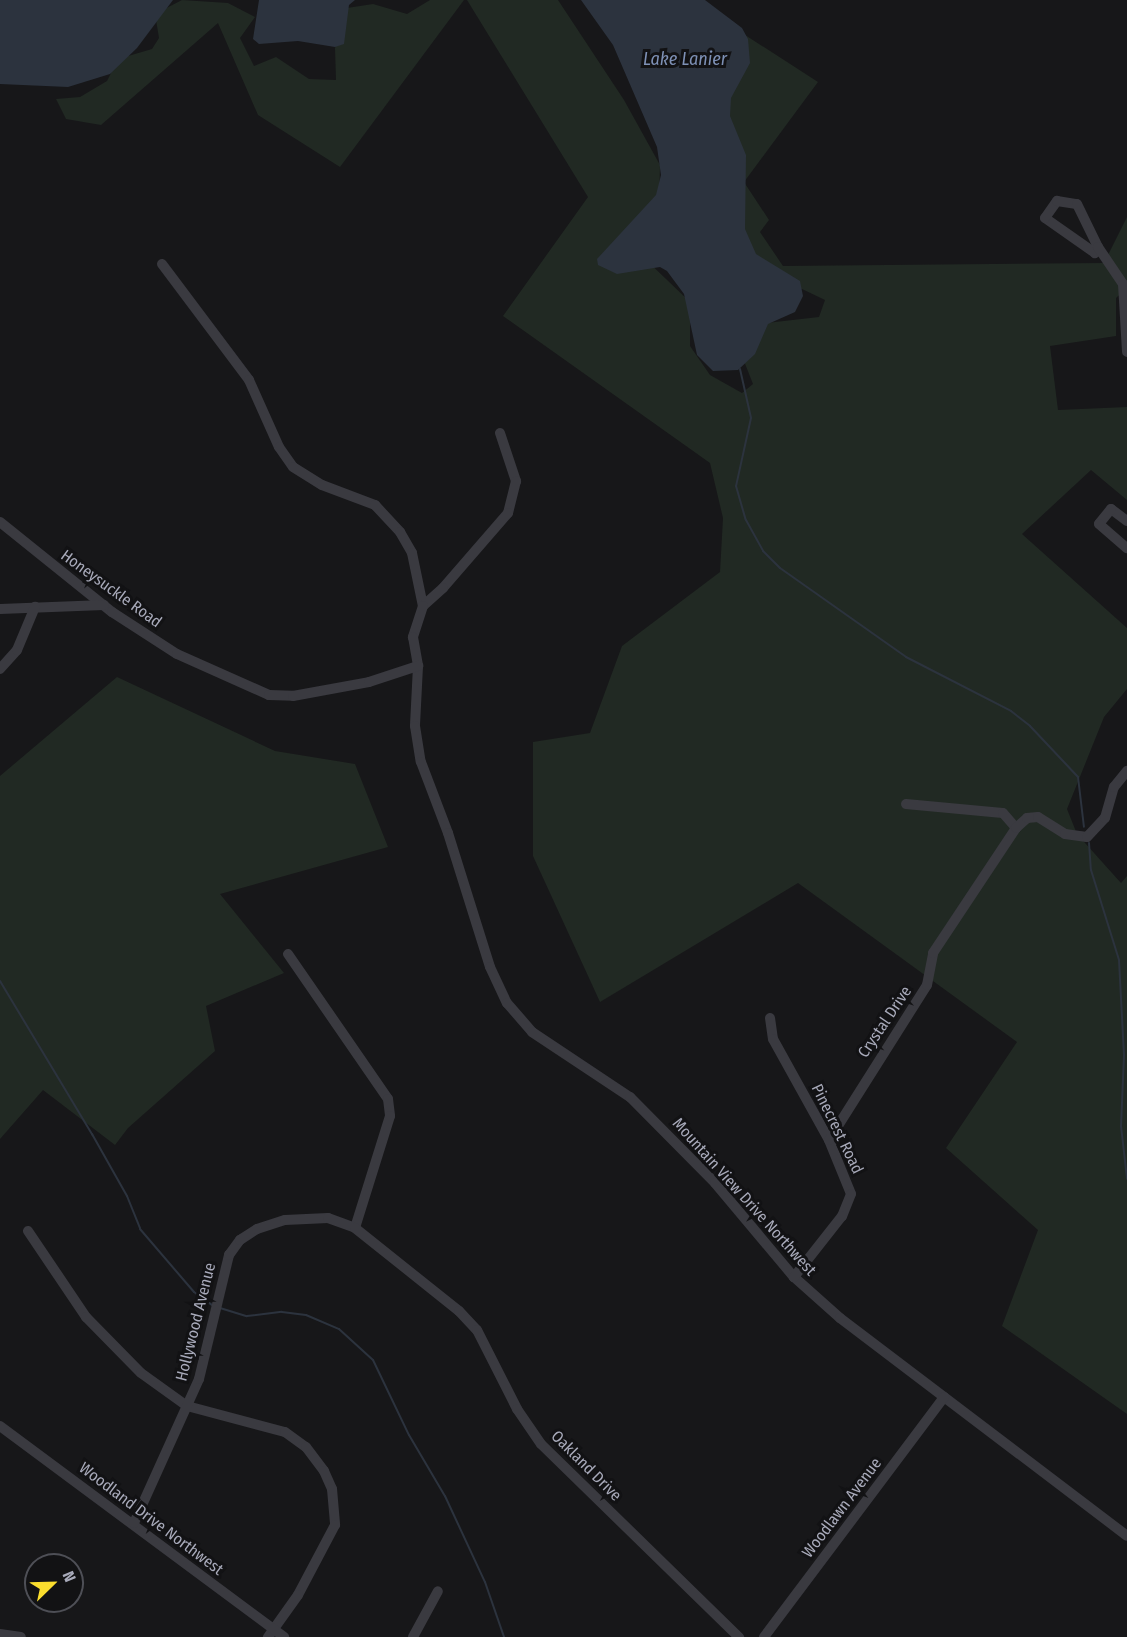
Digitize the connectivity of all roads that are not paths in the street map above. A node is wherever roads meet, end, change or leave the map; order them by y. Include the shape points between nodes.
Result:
1 (1098, 247) junction
2 (162, 264) dead end
3 (1127, 352) edge
4 (500, 433) dead end
5 (1127, 521) edge
6 (0, 522) edge
7 (1127, 548) edge
8 (104, 605) junction
9 (423, 606) junction
10 (35, 607) junction
11 (0, 609) edge
12 (418, 666) junction
13 (0, 669) edge
14 (1127, 771) edge
15 (906, 804) dead end
16 (1016, 828) junction
17 (288, 954) dead end
18 (770, 1018) dead end
19 (829, 1140) junction
20 (355, 1228) junction
21 (28, 1231) dead end
22 (794, 1277) junction
23 (944, 1397) junction
24 (187, 1406) junction
25 (0, 1426) edge
26 (134, 1523) junction
27 (1127, 1536) edge
28 (438, 1591) dead end
29 (271, 1633) edge
30 (0, 1634) edge
31 (21, 1637) edge
32 (284, 1637) edge
33 (412, 1637) edge
34 (739, 1637) edge
35 (764, 1637) edge

1 - 1 street via 1077,204 1057,201 1045,218 1095,253
1 - 3 street via 1123,284
2 - 9 street via 249,380 279,447 293,467 322,485 375,506 400,532 412,553
4 - 9 street via 516,481 508,513
5 - 7 street via 1111,508 1099,524
6 - 8 street, Honeysuckle Road
8 - 10 street
8 - 12 street, Honeysuckle Road via 177,654 269,695 293,696 369,682
9 - 12 street, Mountain View Drive Northwest via 413,637
10 - 11 street
10 - 13 street via 17,650
12 - 22 street, Mountain View Drive Northwest via 415,726 421,762 490,967 507,1003 532,1032 630,1097 715,1183
14 - 16 street via 1114,787 1105,818 1087,837 1065,834 1038,817 1027,818
15 - 16 street via 1003,813
16 - 19 street, Crystal Drive via 933,953 927,985
17 - 20 street via 379,1080 388,1099 390,1116
18 - 19 street, Pinecrest Road via 773,1039
19 - 22 street, Pinecrest Road via 851,1194 842,1216
20 - 24 street, Hollywood Avenue via 328,1218 307,1217 257,1229 240,1240 222,1272 199,1379
20 - 34 street, Oakland Drive via 477,1330 541,1444
21 - 24 street via 86,1317 141,1373
22 - 23 street, Mountain View Drive Northwest via 840,1318
23 - 27 street, Mountain View Drive Northwest
23 - 35 street, Woodlawn Avenue
24 - 26 street, Hollywood Avenue
24 - 29 street via 285,1432 306,1447 332,1489 334,1525 298,1595
25 - 26 street, Woodland Drive Northwest
26 - 29 street, Woodland Drive Northwest
28 - 33 street
29 - 32 street, Woodland Drive Northwest
30 - 31 street

